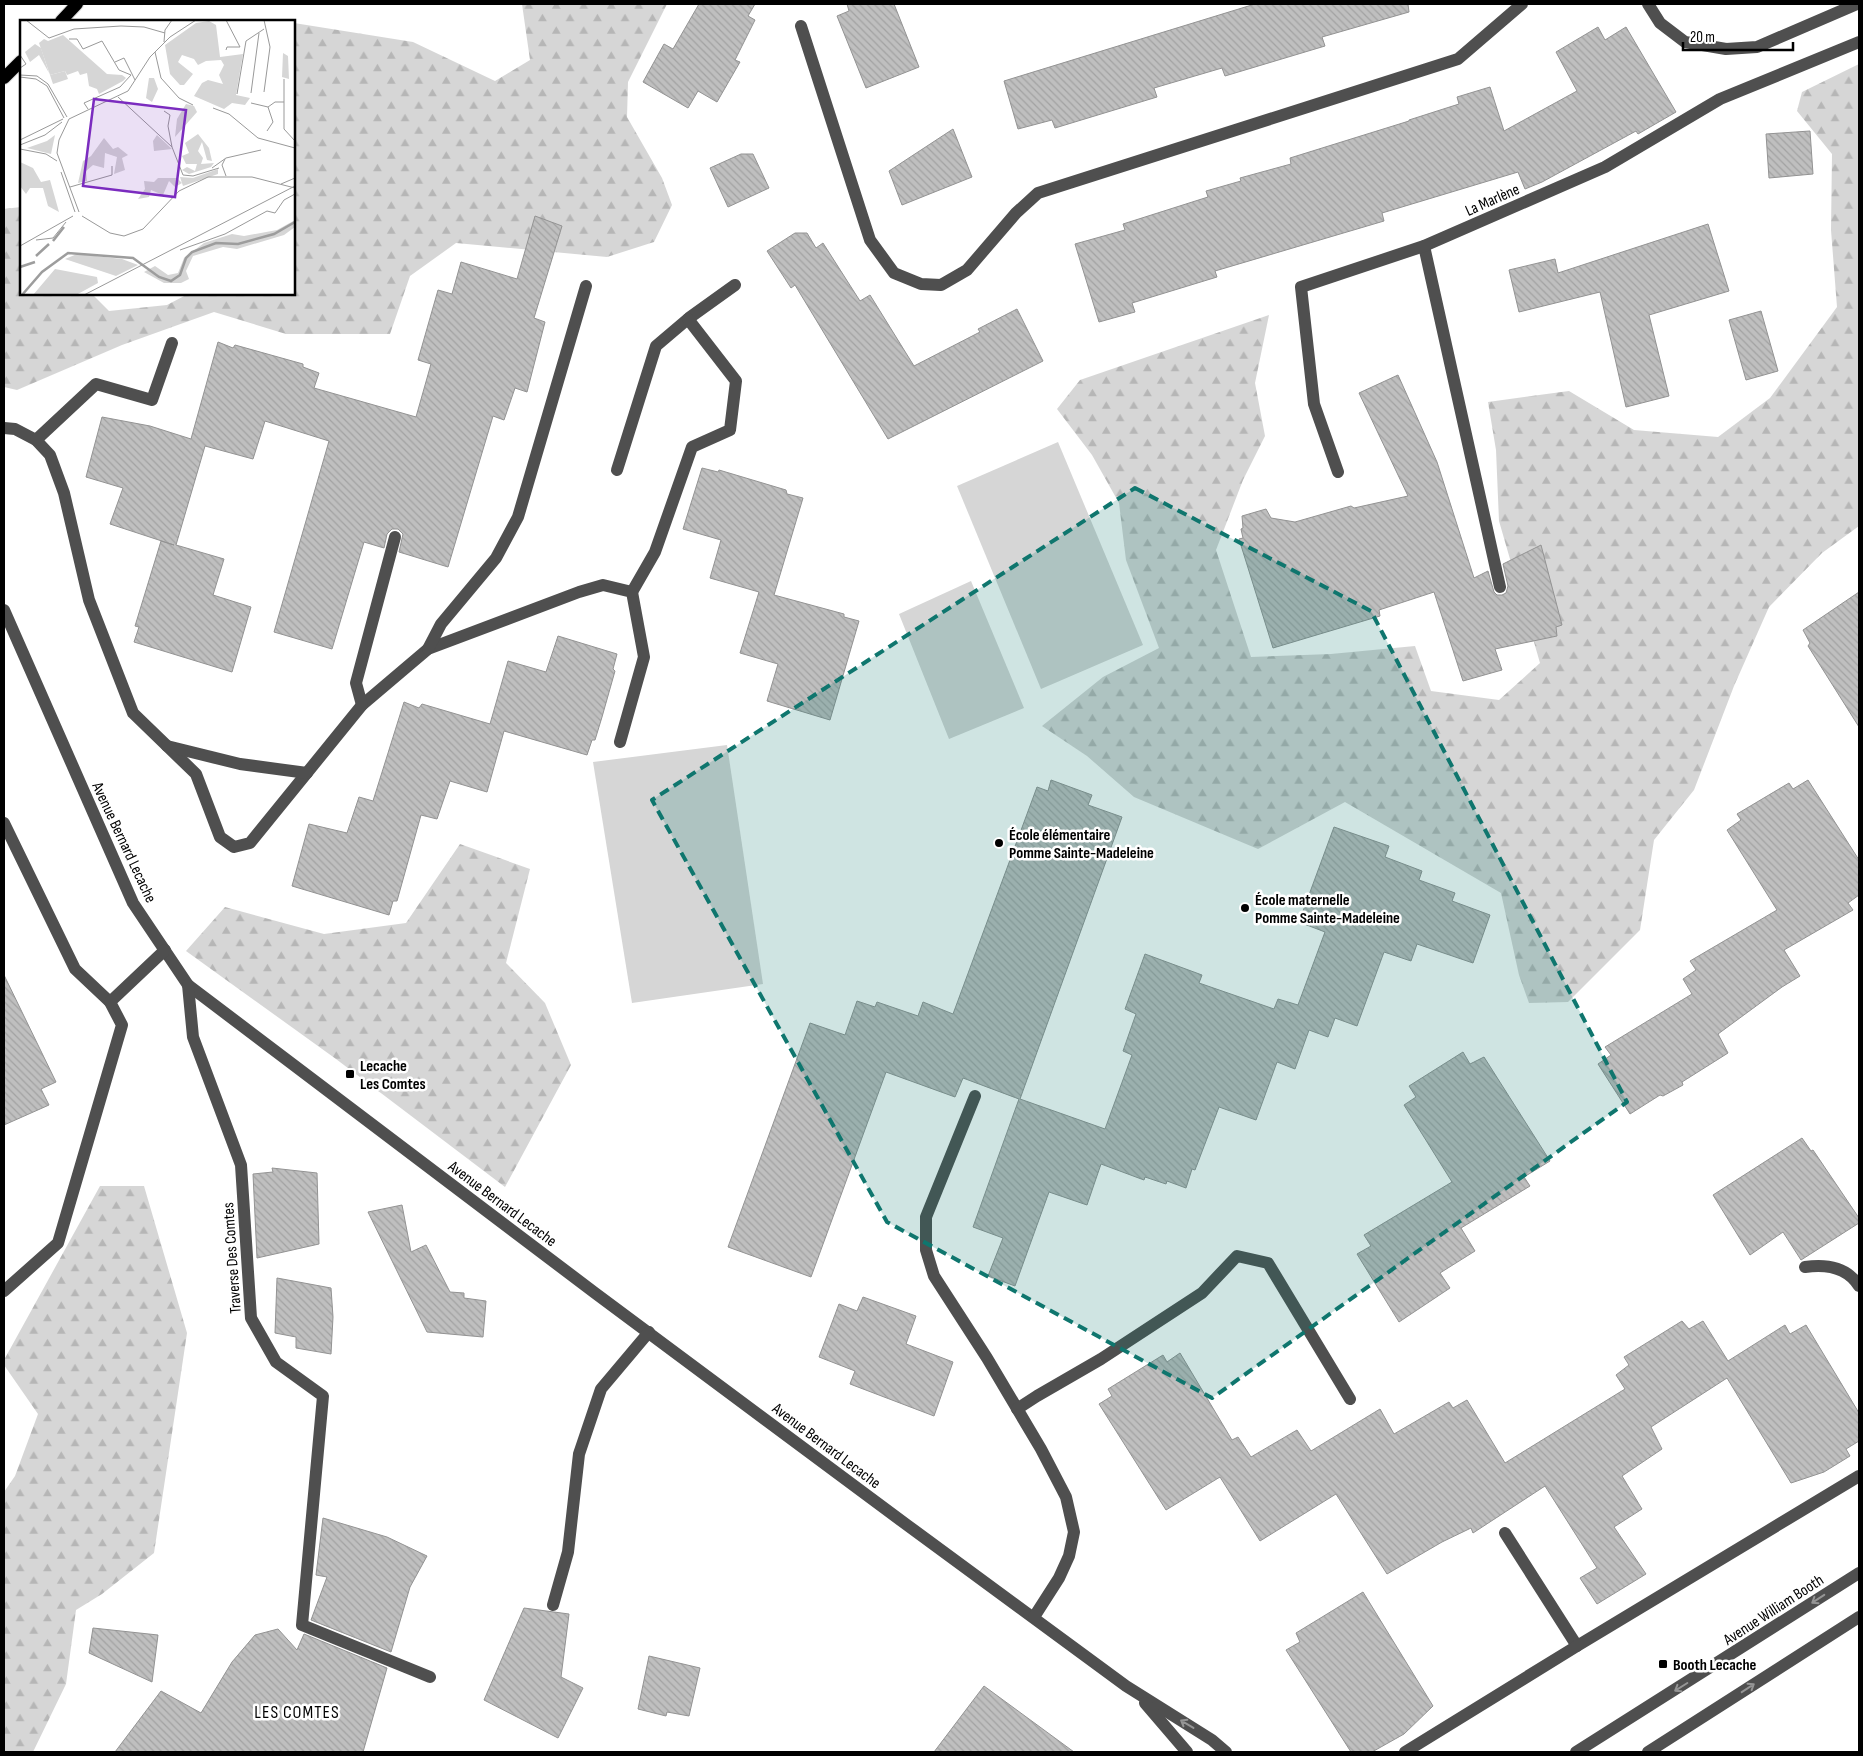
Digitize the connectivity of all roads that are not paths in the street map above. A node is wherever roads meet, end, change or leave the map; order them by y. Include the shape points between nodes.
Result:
1 (77, 4) edge
2 (1522, 4) edge
3 (1648, 4) edge
4 (1857, 4) edge
5 (62, 20) edge
6 (801, 26) dead end
7 (1859, 42) edge
8 (20, 62) edge
9 (4, 78) edge
10 (1424, 246) junction
11 (586, 286) dead end
12 (735, 286) dead end
13 (688, 319) junction
14 (172, 344) dead end
15 (4, 428) edge
16 (36, 440) junction
17 (617, 470) dead end
18 (1338, 472) dead end
19 (395, 537) dead end
20 (1500, 587) dead end
21 (632, 592) junction
22 (4, 610) edge
23 (428, 649) junction
24 (362, 705) junction
25 (620, 742) dead end
26 (166, 745) junction
27 (307, 773) junction
28 (4, 822) edge
29 (165, 950) junction
30 (188, 985) junction
31 (110, 1002) junction
32 (975, 1096) dead end
33 (1805, 1267) dead end
34 (1859, 1286) edge
35 (4, 1292) edge
36 (649, 1332) junction
37 (1350, 1399) dead end
38 (1017, 1408) junction
39 (1858, 1478) edge
40 (1505, 1533) dead end
41 (1859, 1573) edge
42 (554, 1606) dead end
43 (1034, 1617) junction
44 (1859, 1617) edge
45 (1577, 1646) junction
46 (430, 1677) dead end
47 (1137, 1694) junction
48 (1187, 1752) edge
49 (1226, 1752) edge
50 (1405, 1752) edge
51 (1576, 1752) edge
52 (1648, 1752) edge

1 - 5 main road
2 - 6 street via 1458,59 1038,193 1016,213 967,270 941,285 921,284 894,273 870,240
3 - 4 street via 1660,23 1685,42 1726,49 1757,46
7 - 10 street, La Marlène via 1720,99 1605,167
8 - 9 main road
10 - 18 street, La Marlène via 1301,287 1314,404
10 - 20 street
11 - 23 street via 518,517 496,558 442,624
12 - 13 street
13 - 17 street via 656,346
13 - 21 street via 736,381 730,430 692,447 655,552
14 - 16 street via 152,400 96,384
15 - 16 street via 15,429
16 - 26 street via 50,455 64,493 89,600 133,713
19 - 24 street via 356,683
21 - 23 street via 603,585 595,587
21 - 25 street via 644,657
22 - 29 street, Avenue Bernard Lecache via 133,902
23 - 24 street
24 - 27 street
26 - 27 street via 240,764
26 - 27 street via 196,774 220,837 234,847 250,842
28 - 31 street via 75,969
29 - 30 street, Avenue Bernard Lecache
29 - 31 street
30 - 36 street, Avenue Bernard Lecache
30 - 46 street, Traverse Des Comtes via 193,1037 241,1165 251,1318 276,1362 323,1396 302,1625
31 - 35 street via 122,1025 58,1243
32 - 38 street via 926,1217 926,1250 934,1276
33 - 34 street via 1817,1265 1840,1269
36 - 42 street via 601,1389 580,1454 568,1552
36 - 43 street, Avenue Bernard Lecache
37 - 38 street via 1268,1263 1236,1256 1202,1293 1101,1359
38 - 43 street via 1066,1498 1074,1532 1069,1556 1059,1578
39 - 45 street
40 - 45 street
41 -> 51 street, Avenue William Booth
43 - 47 street, Avenue Bernard Lecache
52 -> 44 street
45 - 50 street
47 - 48 street, Avenue Bernard Lecache
49 -> 47 street, Avenue Bernard Lecache

